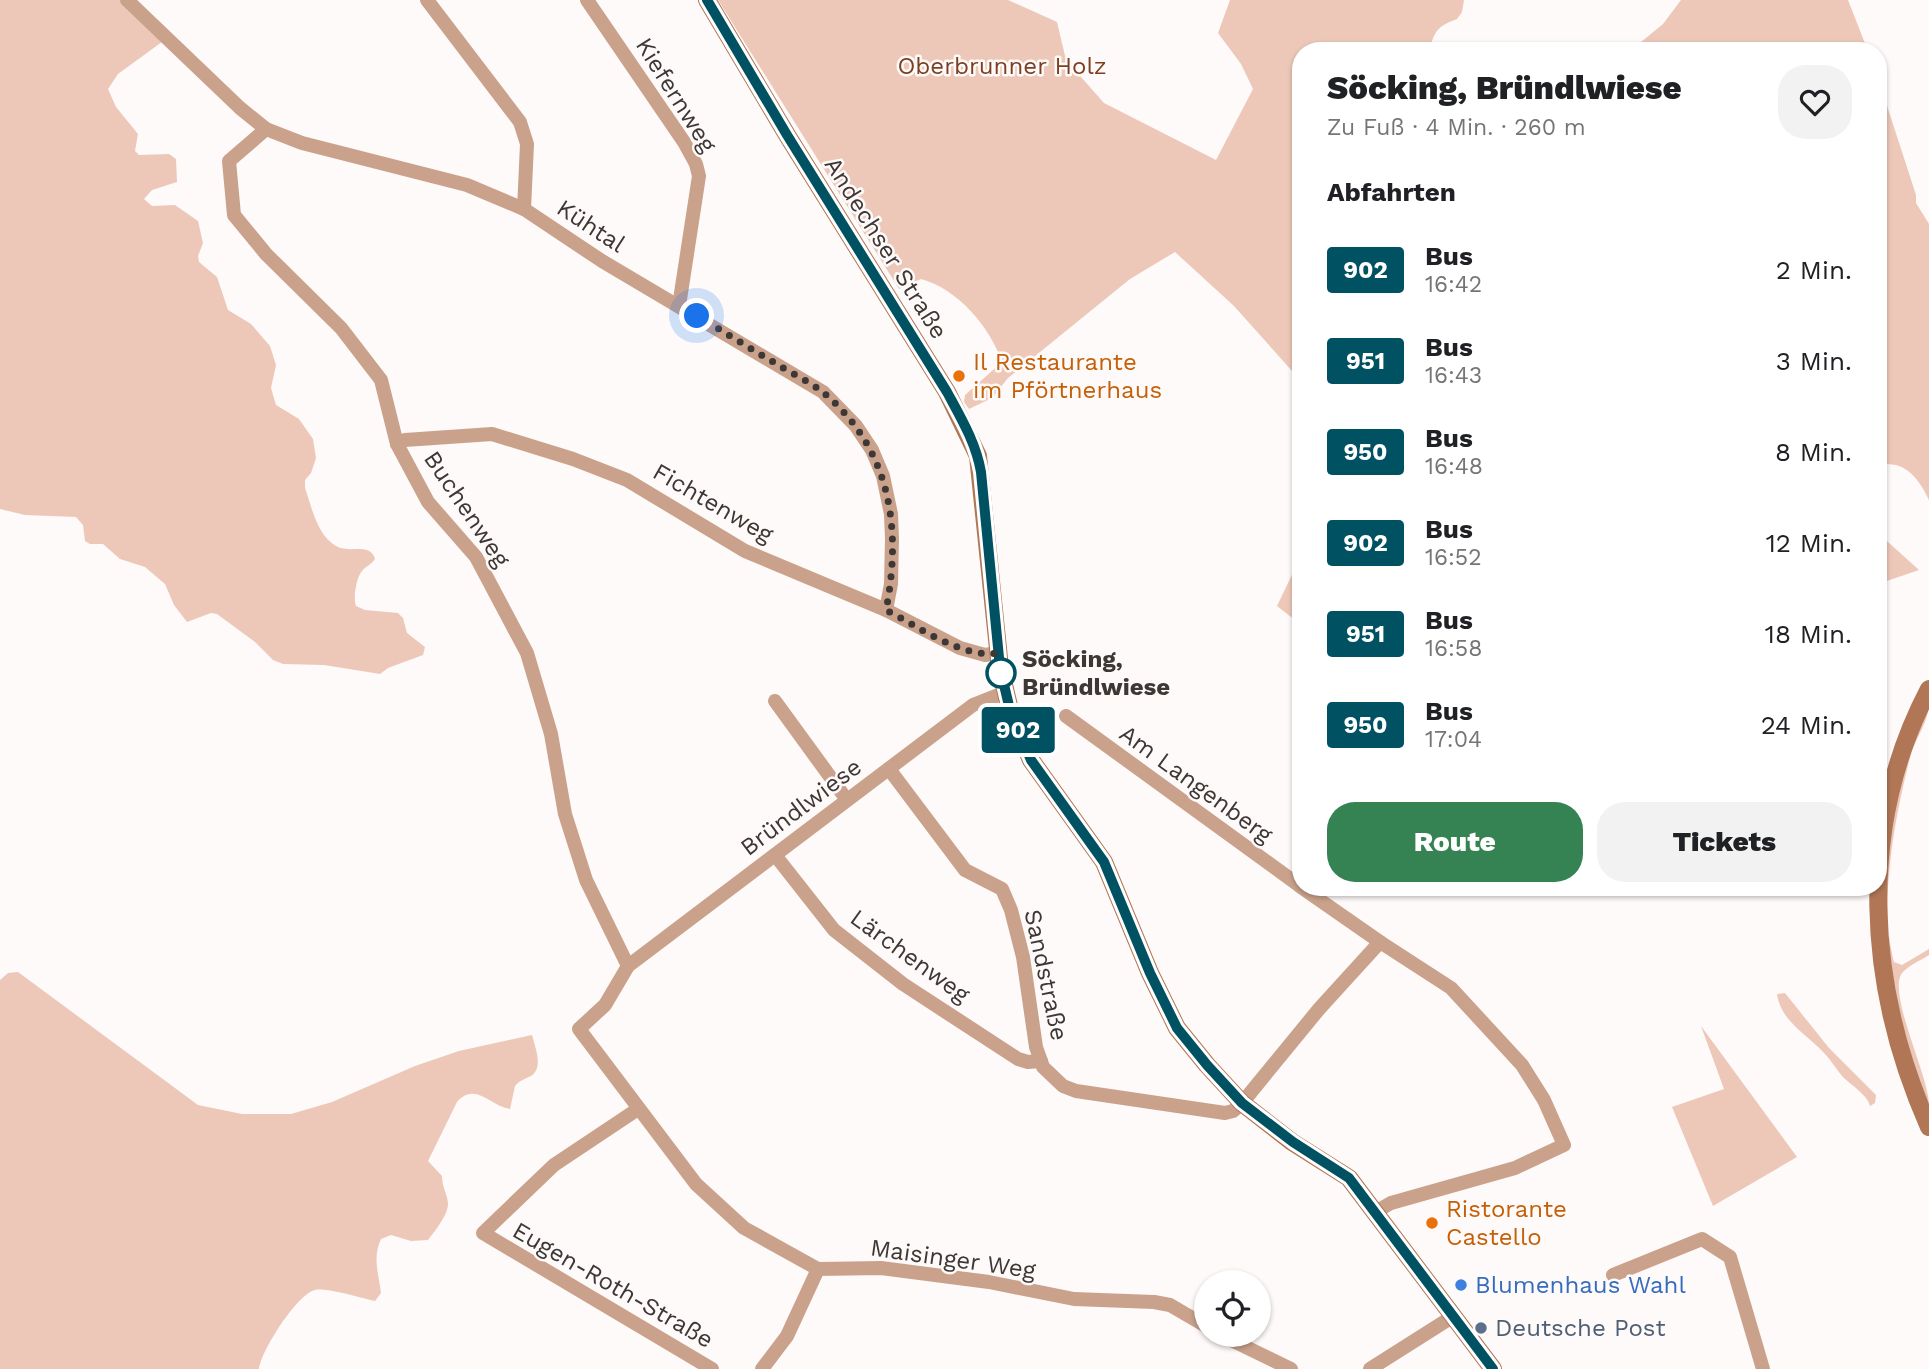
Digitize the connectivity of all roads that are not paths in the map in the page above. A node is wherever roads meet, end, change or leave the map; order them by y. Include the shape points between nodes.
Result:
1 (127, 0) edge
2 (427, 0) edge
3 (587, 0) edge
4 (707, 0) edge
5 (266, 129) junction
6 (524, 209) junction
7 (679, 306) junction
8 (397, 444) junction
9 (886, 610) junction
10 (998, 653) junction
11 (1929, 689) edge
12 (1006, 692) junction
13 (775, 701) dead end
14 (1066, 716) dead end
15 (889, 769) junction
16 (847, 800) junction
17 (1887, 800) edge
18 (775, 855) junction
19 (1292, 880) edge
20 (1314, 896) edge
21 (1879, 896) edge
22 (1380, 942) junction
23 (628, 966) junction
24 (1041, 1061) junction
25 (1242, 1103) junction
26 (638, 1109) junction
27 (1929, 1127) edge
28 (1375, 1212) junction
29 (818, 1269) junction
30 (1613, 1275) dead end
31 (1452, 1317) junction
32 (1194, 1318) edge
33 (1246, 1347) edge
34 (712, 1369) edge
35 (762, 1369) edge
36 (1291, 1369) edge
37 (1370, 1369) edge
38 (1493, 1369) edge
39 (1763, 1369) edge

1 - 5 street, Kühtal
2 - 6 street via 520,122 527,144
3 - 7 street, Kiefernweg via 696,164 699,176
4 - 10 street, Andechser Straße via 965,426 978,456 983,489
5 - 6 street, Kühtal via 302,143 467,185
5 - 8 street, Buchenweg via 229,161 234,215 266,254 341,328 381,380
6 - 7 street, Kühtal
7 - 9 street, Kühtal via 823,392 842,409 872,450 891,514 891,584
8 - 9 street, Fichtenweg via 492,434 573,459 627,480 745,551
8 - 23 street, Buchenweg via 428,502 476,557 527,653 551,734 565,814 586,880
9 - 10 street, Fichtenweg via 968,651
10 - 12 street, Andechser Straße
11 - 17 street via 1905,740
12 - 15 street, Bründlwiese via 973,705
12 - 25 street, Andechser Straße via 1031,760 1104,862 1177,1028
13 - 16 street
14 - 19 street, Am Langenberg
15 - 16 street, Bründlwiese
15 - 24 street, Sandstraße via 965,870 1002,889 1023,957
16 - 18 street, Bründlwiese
18 - 23 street, Bründlwiese
18 - 24 street, Lärchenweg via 834,930 877,964 1018,1059
20 - 22 street, Am Langenberg
21 - 27 street via 1881,966 1889,1007
22 - 25 street
22 - 28 street, Am Langenberg via 1451,988 1522,1065 1564,1145 1515,1168 1391,1203
23 - 26 street, Maisinger Weg via 605,1005 579,1029
24 - 25 street, Sandstraße via 1053,1079 1076,1091 1225,1113
25 - 28 street, Andechser Straße via 1349,1178
26 - 29 street, Maisinger Weg via 696,1184 744,1228
26 - 34 street, Eugen-Roth-Straße via 554,1165 483,1233
28 - 31 street, Andechser Straße
29 - 32 street, Maisinger Weg via 880,1268 1074,1299 1162,1304
29 - 35 street via 787,1336
30 - 39 street via 1702,1239 1730,1256
31 - 37 street
31 - 38 street, Andechser Straße
33 - 36 street

